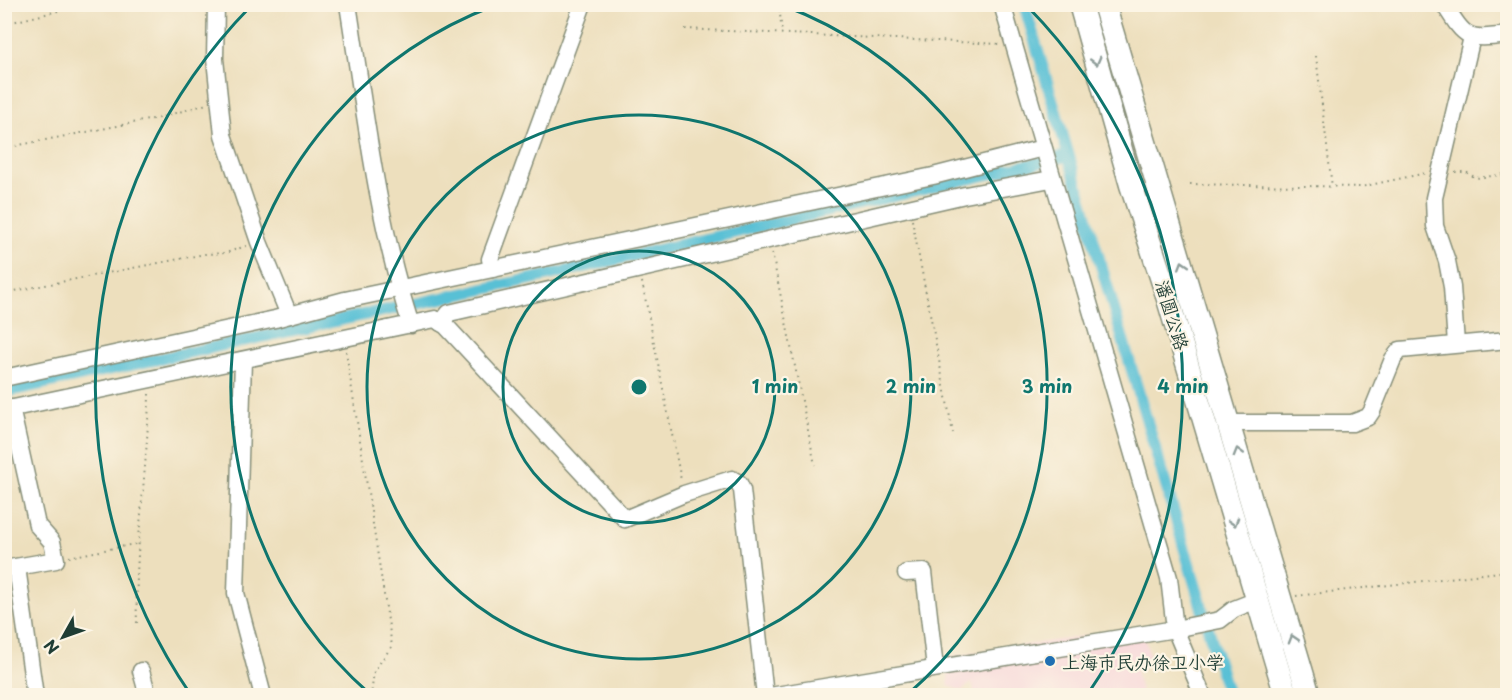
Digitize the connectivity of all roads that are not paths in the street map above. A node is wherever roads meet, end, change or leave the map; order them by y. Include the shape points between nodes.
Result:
1 (216, 4) edge
2 (348, 4) edge
3 (583, 4) edge
4 (1002, 4) edge
5 (1080, 4) edge
6 (1104, 4) edge
7 (1444, 4) edge
8 (1508, 35) edge
9 (1472, 37) junction
10 (1043, 150) junction
11 (1050, 175) junction
12 (492, 269) junction
13 (401, 291) junction
14 (289, 315) junction
15 (410, 321) junction
16 (441, 323) junction
17 (1508, 340) edge
18 (1456, 344) junction
19 (243, 360) junction
20 (4, 378) edge
21 (8, 409) edge
22 (1229, 423) junction
23 (11, 568) edge
24 (906, 573) dead end
25 (1257, 600) junction
26 (1180, 628) junction
27 (935, 668) junction
28 (141, 671) dead end
29 (35, 696) edge
30 (148, 696) edge
31 (263, 696) edge
32 (765, 696) edge
33 (770, 696) edge
34 (1203, 696) edge
35 (1286, 696) edge
36 (1310, 696) edge

1 - 14 street via 215,58 223,135 259,242
2 - 13 street via 378,199
3 - 12 street via 490,259
4 - 10 street
5 -> 25 main road, 潘圆公路
22 -> 6 main road, 潘圆公路
7 - 9 street via 1462,33
8 - 9 street
9 - 18 street via 1434,198 1435,226 1452,287
10 - 11 street
10 - 12 street
11 - 16 street via 449,314
11 - 26 street via 1169,578
12 - 13 street
13 - 14 street
13 - 15 street
14 - 20 street
15 - 16 street via 435,319
15 - 19 street
16 - 32 street via 625,519 684,494 732,479 739,483
17 - 18 street
18 - 22 street via 1400,350 1372,411 1361,420
19 - 21 street
19 - 31 street via 236,593
21 - 23 street via 37,525 52,542 56,560
36 -> 22 main road, 潘圆公路
23 - 29 street
24 - 27 street via 924,572
25 - 26 street via 1234,609 1220,620
25 - 35 main road, 潘圆公路
26 - 27 street
26 - 34 street
27 - 33 street
28 - 30 street

